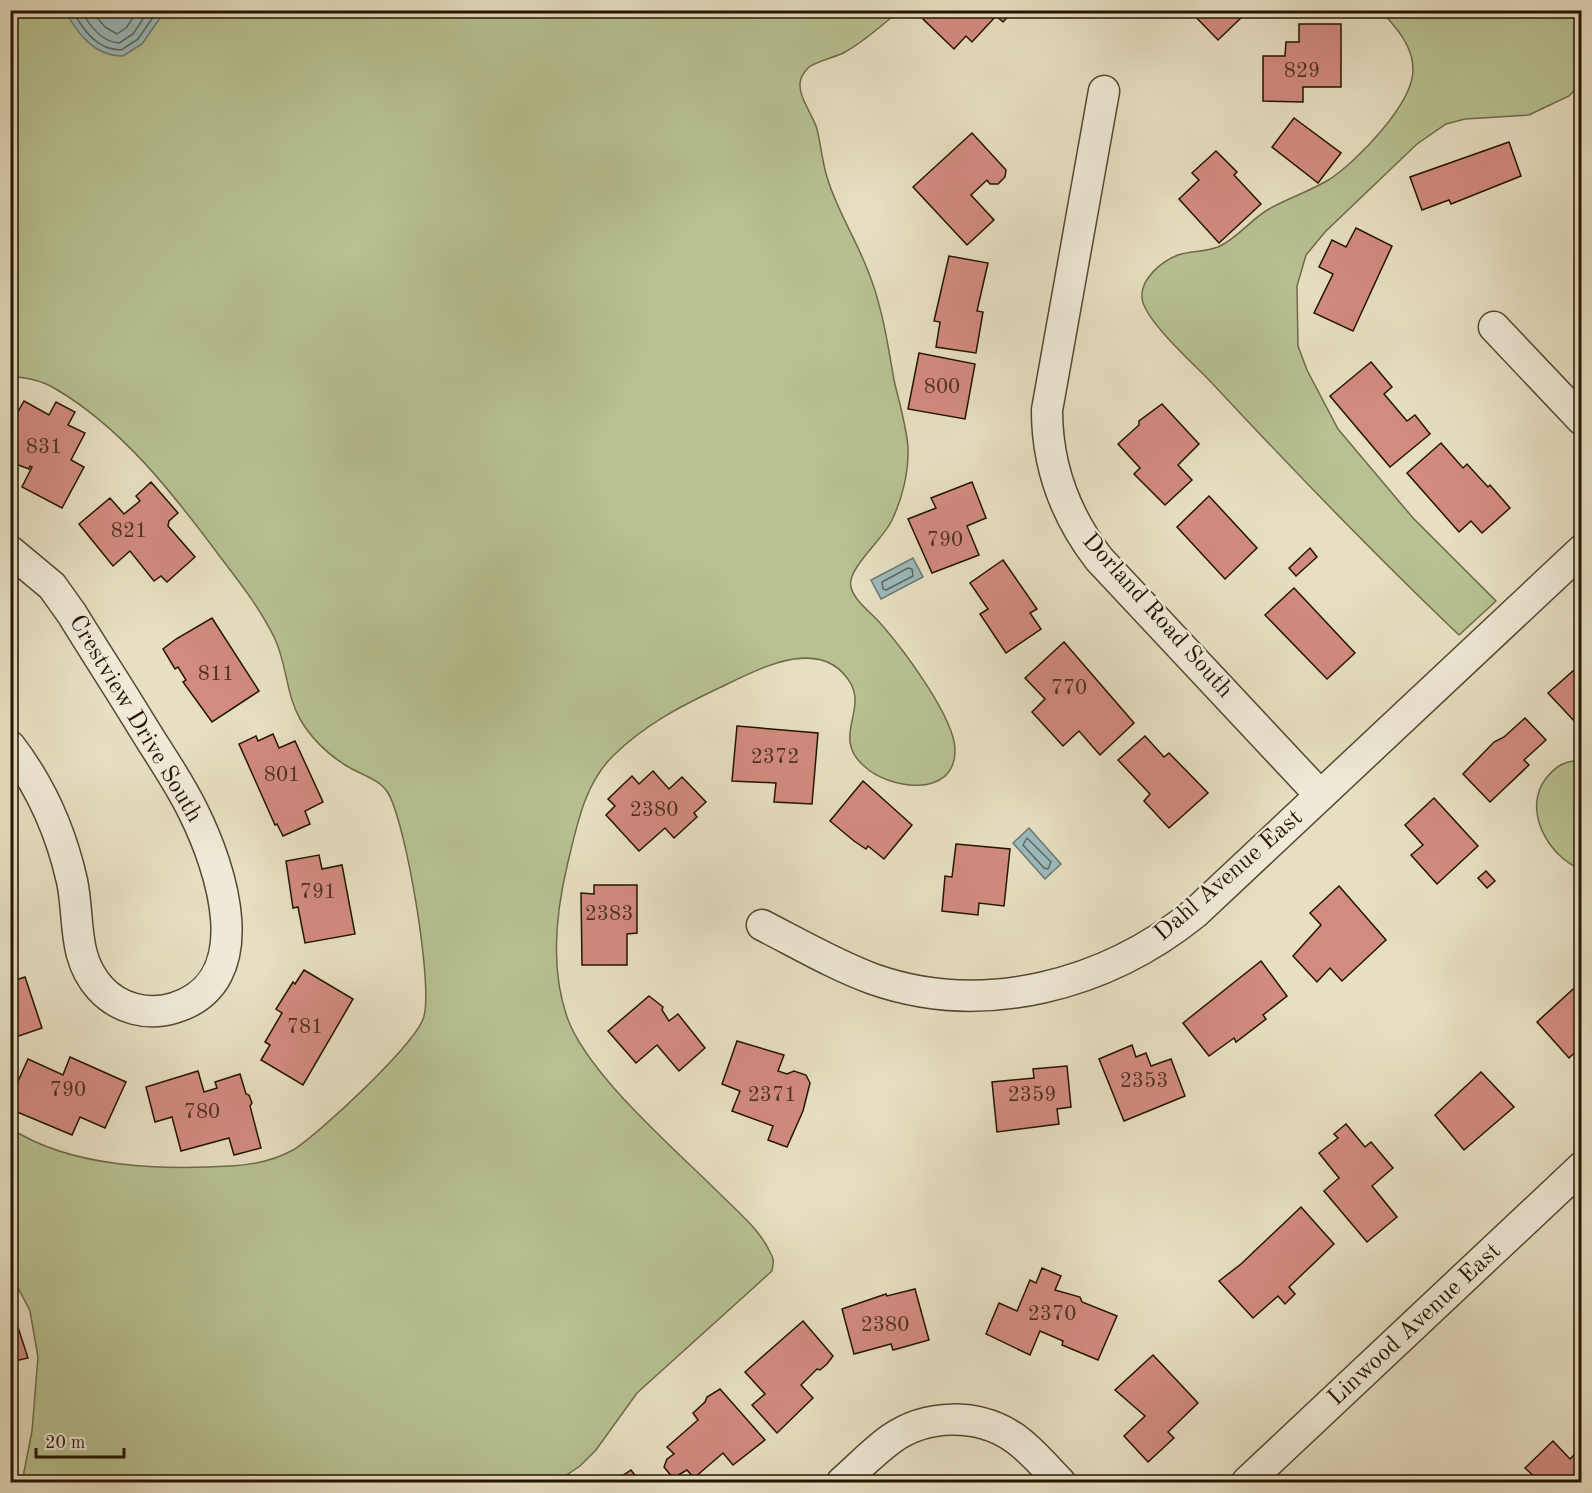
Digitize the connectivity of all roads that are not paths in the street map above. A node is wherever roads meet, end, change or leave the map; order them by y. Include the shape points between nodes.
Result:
1 (1104, 91) dead end
2 (1494, 327) dead end
3 (1581, 420) edge
4 (1581, 550) edge
5 (10, 551) edge
6 (10, 746) edge
7 (1320, 795) junction
8 (762, 925) dead end
9 (1581, 1167) edge
10 (842, 1482) edge
11 (1060, 1482) edge
12 (1247, 1482) edge

1 - 7 street, Dorland Road South via 1047,410 1049,445 1060,489 1075,524 1099,559
2 - 3 street
4 - 7 street, Dahl Avenue East
5 - 6 street, Crestview Drive South via 39,574 68,608 181,789 203,833 221,892 228,942 210,986 193,1000 163,1010 135,1009 116,1002 88,974 80,949 72,883 59,837 40,794
7 - 8 street, Dahl Avenue East via 1163,938 1110,967 1055,985 1015,993 973,995 909,988 837,964
9 - 12 street, Linwood Avenue East
10 - 11 street via 901,1433 955,1419 987,1424 1004,1432

